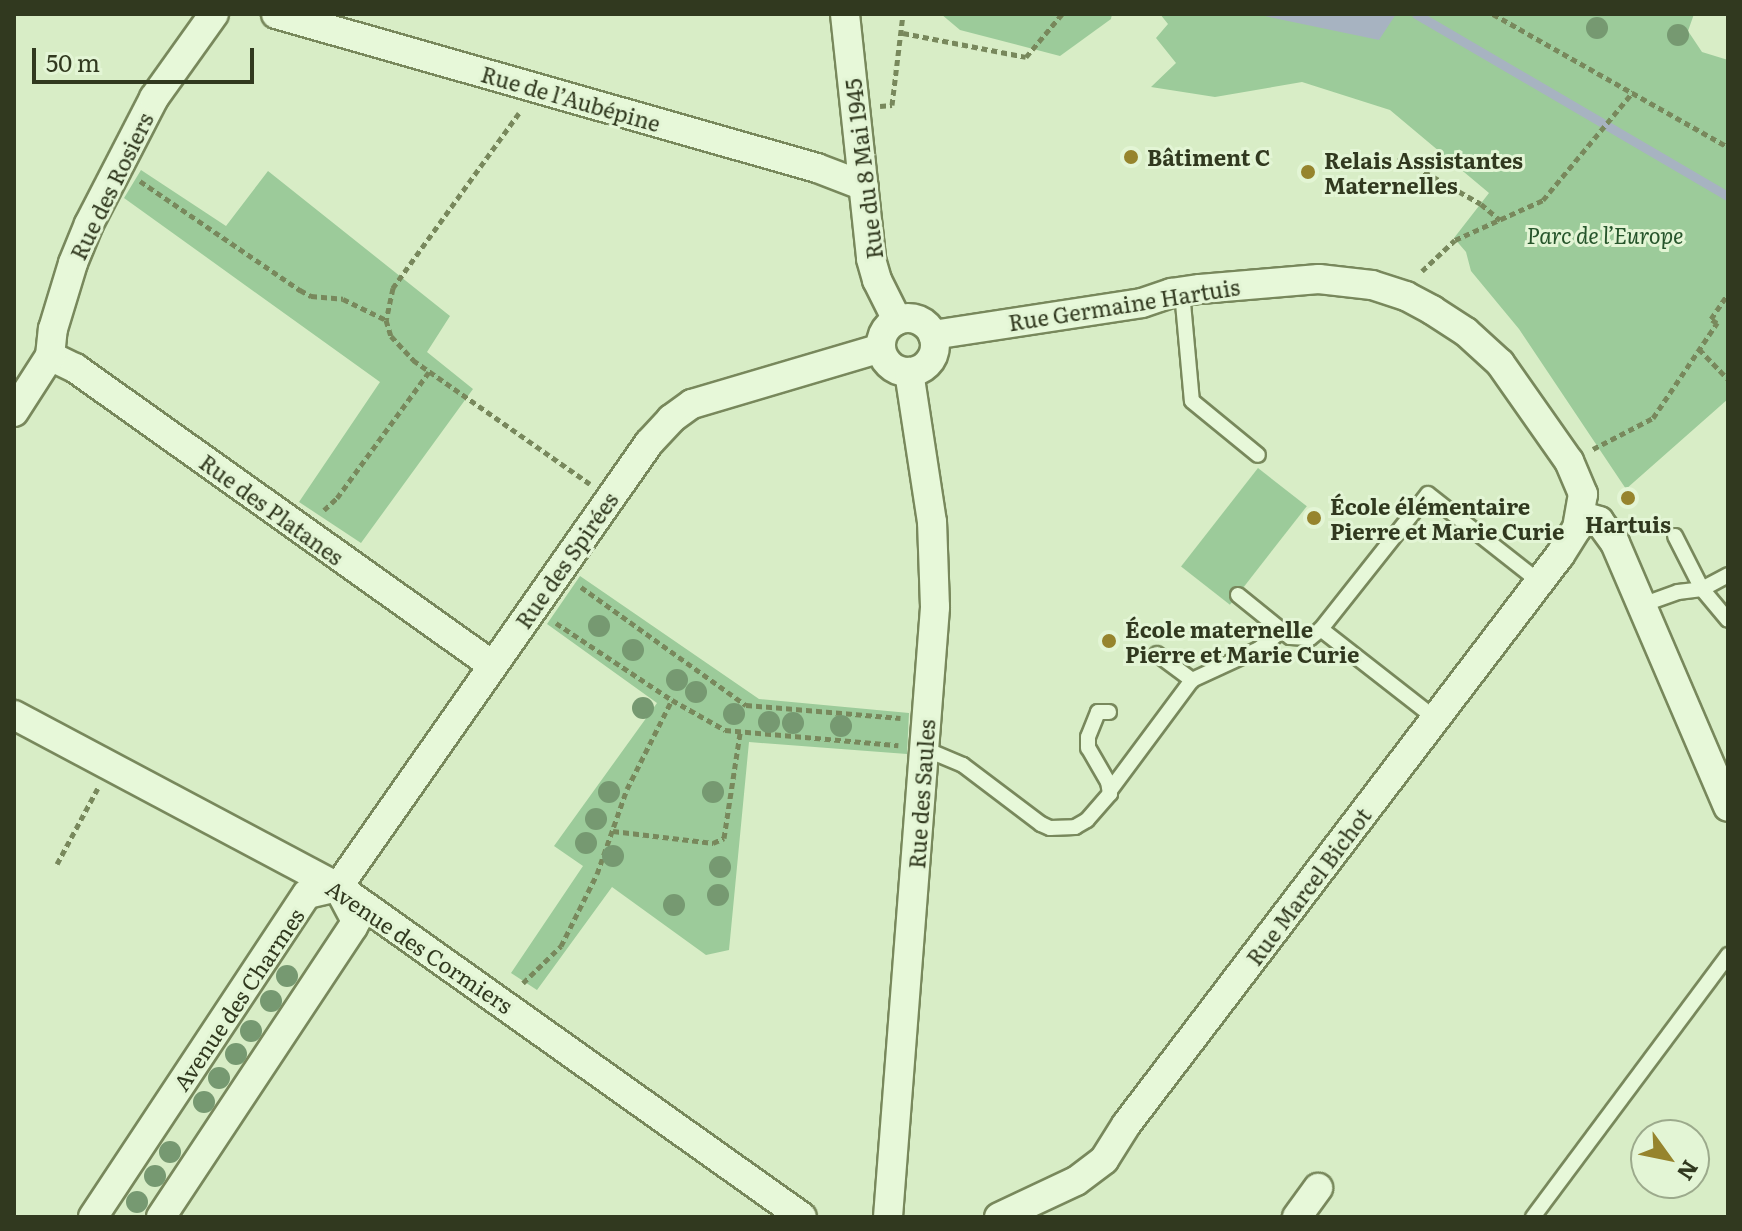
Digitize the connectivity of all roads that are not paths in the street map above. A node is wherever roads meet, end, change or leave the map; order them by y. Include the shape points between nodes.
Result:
1 (214, 14) edge
2 (276, 14) edge
3 (845, 14) edge
4 (864, 186) junction
5 (1182, 292) junction
6 (897, 320) junction
7 (933, 335) junction
8 (881, 348) junction
9 (50, 356) junction
10 (909, 372) junction
11 (14, 412) edge
12 (1258, 455) dead end
13 (1582, 516) junction
14 (1675, 536) dead end
15 (1728, 575) edge
16 (1540, 582) junction
17 (1702, 589) junction
18 (1238, 595) dead end
19 (1639, 606) junction
20 (1728, 620) edge
21 (1321, 629) junction
22 (1281, 631) junction
23 (1157, 654) dead end
24 (492, 665) junction
25 (1192, 680) junction
26 (1109, 712) dead end
27 (14, 715) edge
28 (1436, 719) junction
29 (918, 748) junction
30 (1111, 789) junction
31 (1728, 807) edge
32 (338, 887) junction
33 (1728, 955) edge
34 (1318, 1188) dead end
35 (1036, 1210) edge
36 (93, 1217) edge
37 (161, 1217) edge
38 (802, 1217) edge
39 (888, 1217) edge
40 (999, 1217) edge
41 (1297, 1217) edge
42 (1533, 1217) edge

1 - 9 street, Rue des Rosiers via 154,98 89,224 53,329
2 - 4 street, Rue de l’Aubépine via 817,168
3 - 4 street, Rue du 8 Mai 1945
4 - 6 street, Rue du 8 Mai 1945 via 871,259
5 - 7 street, Rue Germaine Hartuis via 1142,303
5 - 12 lane via 1192,401
5 - 13 street, Rue Germaine Hartuis via 1319,279 1372,285 1432,310 1500,363 1532,406 1579,482
6 - 7 street via 918,320
6 - 8 street via 884,331
7 - 10 street via 931,360
8 - 10 street via 892,367
8 - 24 street, Rue des Spirées via 692,404 671,419
9 - 11 street, Rue des Rosiers
9 - 24 street, Rue des Platanes via 75,368
10 - 29 street, Rue des Saules via 933,536 935,607
13 - 16 street, Rue Marcel Bichot
13 - 19 street via 1595,518 1607,529
14 - 17 lane
15 - 17 lane
16 - 21 lane via 1428,494
16 - 28 street, Rue Marcel Bichot
17 - 19 lane
17 - 20 lane
18 - 22 lane
19 - 31 street
21 - 22 lane via 1300,640
21 - 28 lane
22 - 25 lane via 1259,649
23 - 25 lane
24 - 32 street, Rue des Spirées
25 - 30 lane
26 - 30 lane via 1098,712 1088,737 1093,759
27 - 32 street, Avenue des Cormiers
28 - 35 street, Rue Marcel Bichot via 1104,1160
29 - 30 lane via 963,765 1050,828 1075,827 1087,820
29 - 39 street, Rue des Saules
32 - 36 street, Avenue des Charmes via 307,894
32 - 37 street via 356,921 353,927
32 - 38 street, Avenue des Cormiers
33 - 42 lane
34 - 41 street
35 - 40 street, Rue Marcel Bichot

